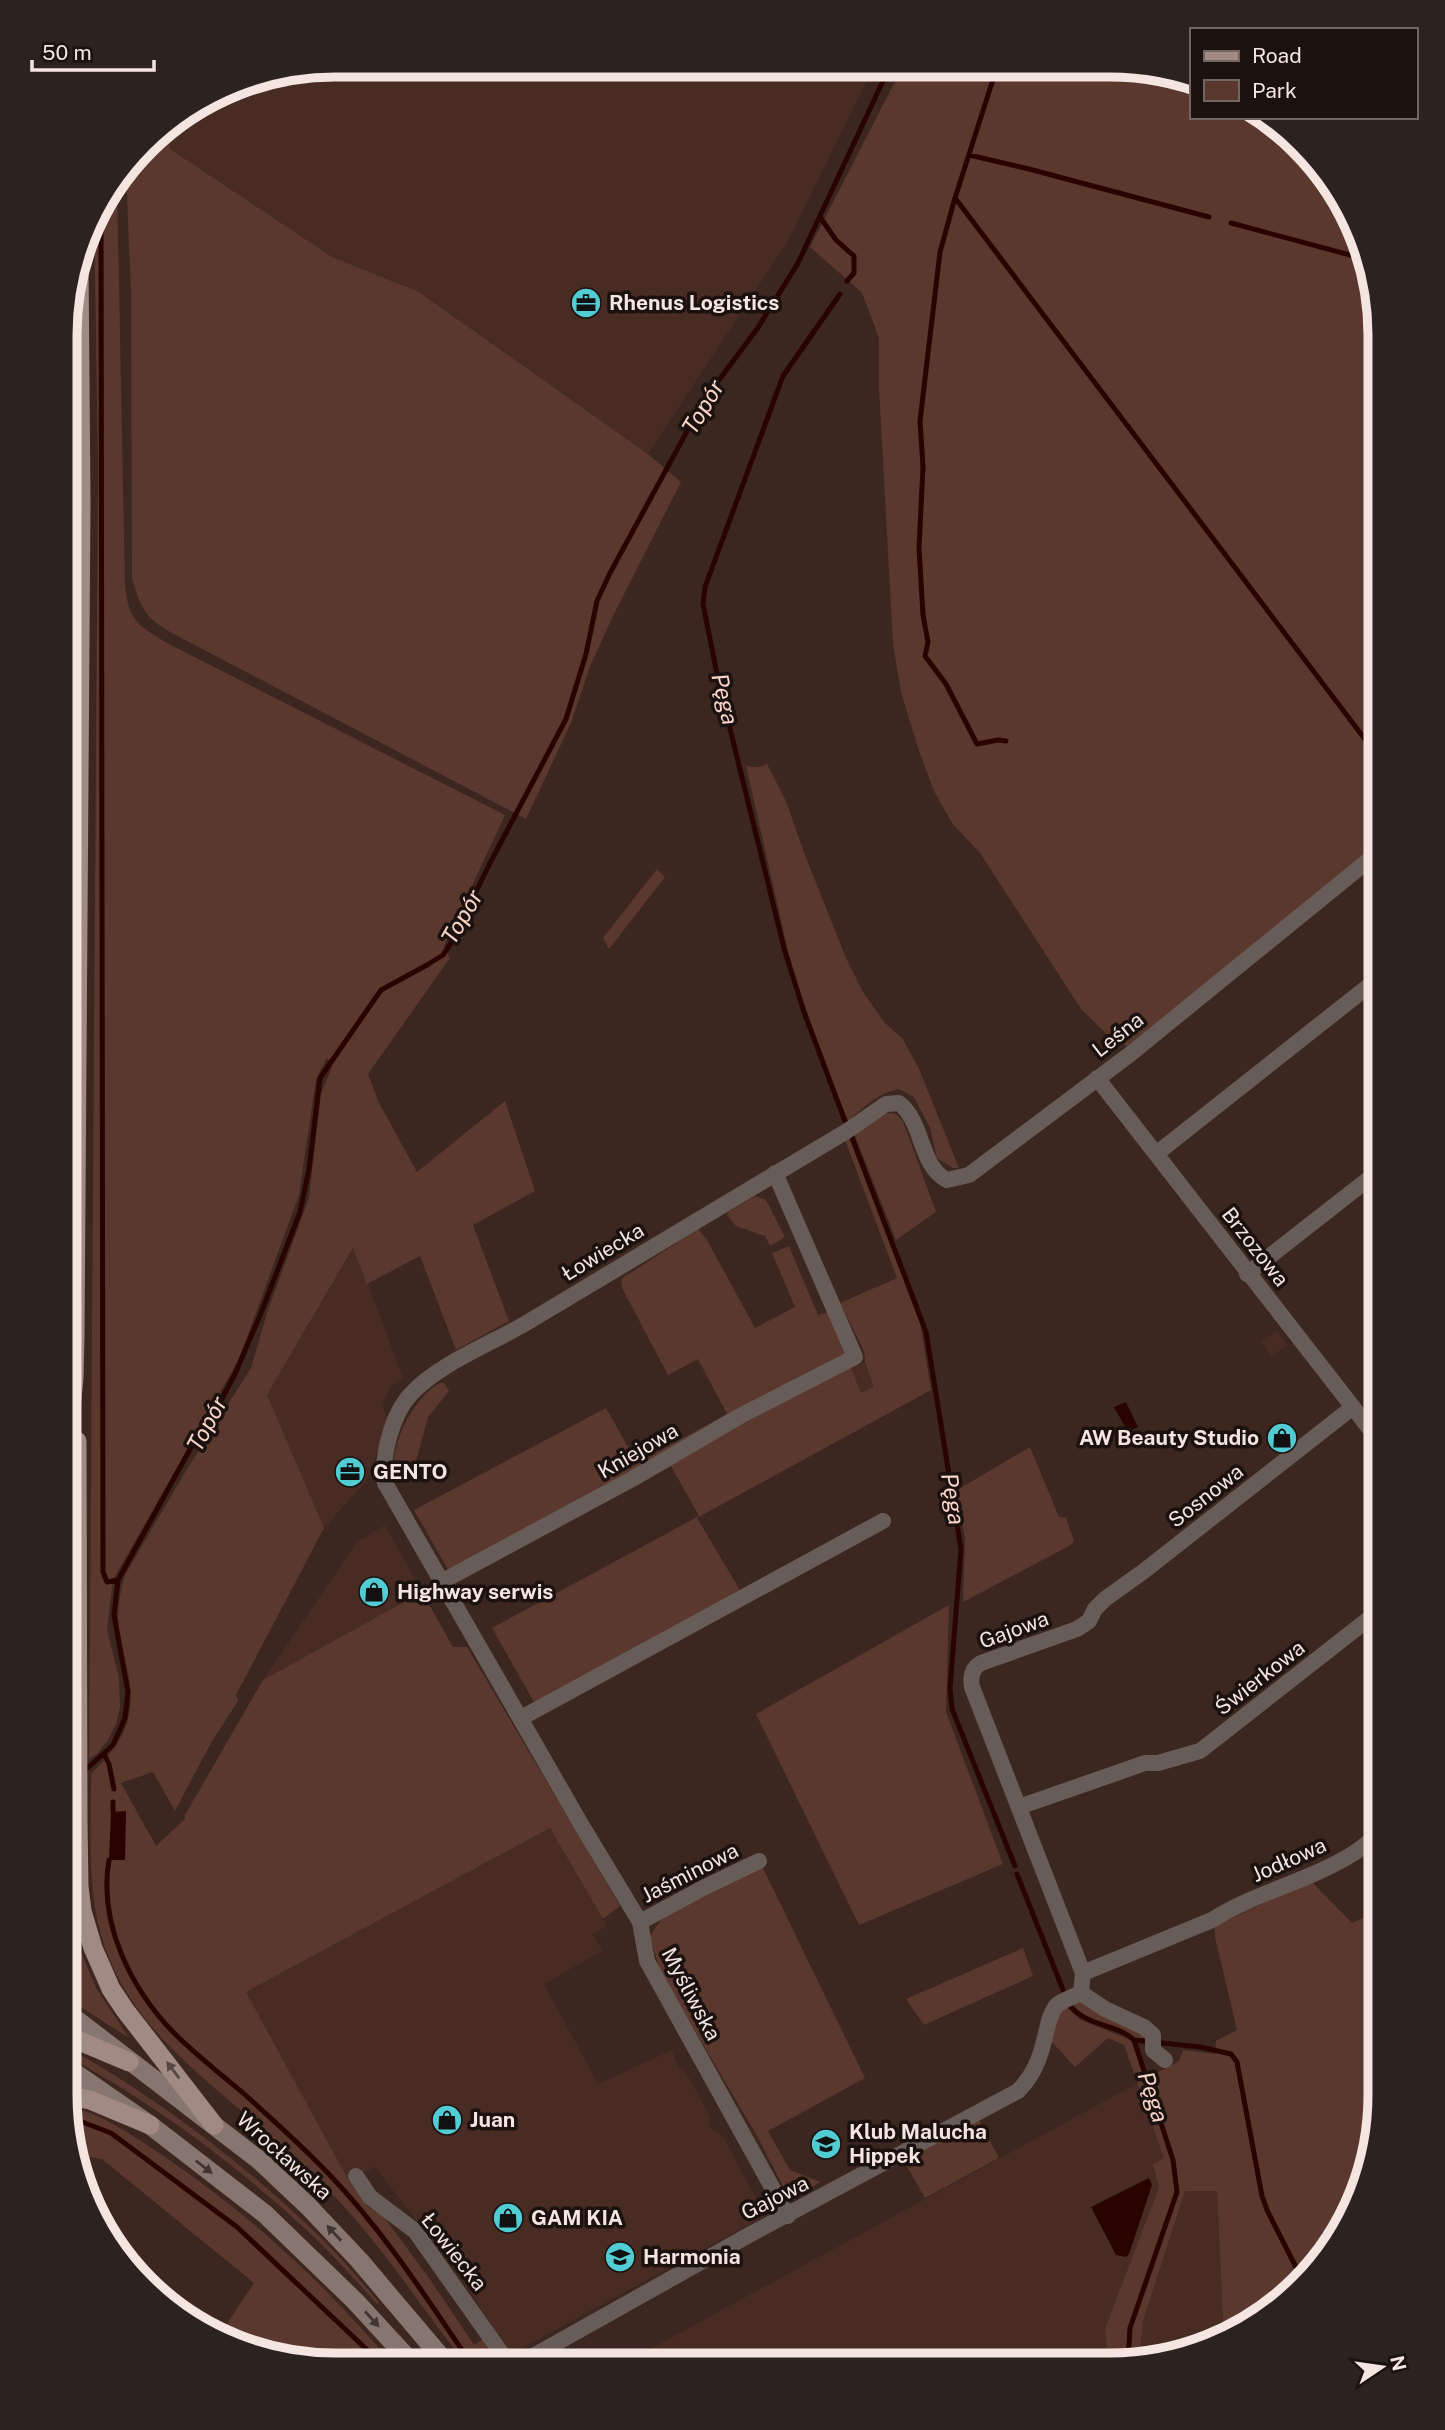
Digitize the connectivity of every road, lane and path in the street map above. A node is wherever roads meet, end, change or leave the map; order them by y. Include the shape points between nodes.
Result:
1 (79, 299) edge
2 (1368, 861) edge
3 (1368, 986) edge
4 (77, 993) edge
5 (1097, 1078) junction
6 (900, 1102) joint
7 (1156, 1154) junction
8 (775, 1173) junction
9 (1368, 1179) edge
10 (1247, 1273) junction
11 (1353, 1406) junction
12 (1368, 1426) edge
13 (77, 1458) edge
14 (385, 1483) joint
15 (883, 1521) dead end
16 (441, 1582) junction
17 (1368, 1619) edge
18 (1088, 1620) joint
19 (521, 1718) junction
20 (1019, 1807) junction
21 (1368, 1842) edge
22 (759, 1861) dead end
23 (640, 1922) junction
24 (1083, 1973) junction
25 (1073, 1997) junction
26 (77, 2021) edge
27 (77, 2040) edge
28 (1157, 2048) dead end
29 (129, 2062) junction
30 (77, 2074) edge
31 (77, 2097) edge
32 (150, 2125) junction
33 (214, 2125) junction
34 (356, 2176) dead end
35 (788, 2216) junction
36 (403, 2353) edge
37 (438, 2353) edge
38 (501, 2353) edge
39 (539, 2353) edge

1 - 4 main road
2 - 5 street, Leśna
3 - 7 street
5 - 6 street, Leśna via 969,1175 953,1180 940,1177 932,1168 912,1118
5 - 7 street, Brzozowa
6 - 8 street, Łowiecka via 886,1104
7 - 10 street, Brzozowa
8 - 14 street, Łowiecka via 426,1379 398,1415 383,1470
8 - 16 street, Kniejowa via 855,1357
9 - 10 street
10 - 11 street, Brzozowa
11 - 12 street, Brzozowa
11 - 18 street, Sosnowa via 1105,1599
33 -> 13 main road via 125,2010 93,1948 82,1911
14 - 16 street, Myśliwska
15 - 19 street
16 - 19 street, Myśliwska
17 - 20 street, Świerkowa via 1200,1751 1145,1763
18 - 20 street, Gajowa via 1077,1629 981,1663 972,1673 972,1688
19 - 23 street, Myśliwska
20 - 24 street, Gajowa
21 - 24 street, Jodłowa via 1212,1920
22 - 23 street, Jaśminowa
23 - 35 street, Myśliwska via 647,1961
24 - 25 street, Gajowa
25 - 28 street via 1144,2027
25 - 35 street, Gajowa via 1058,2004 1050,2015 1032,2078 1018,2091
26 - 29 main road, Wrocławska
27 - 29 main road
29 - 33 main road, Wrocławska
30 - 32 main road
31 - 32 main road
32 -> 36 main road via 265,2214
37 -> 33 main road, Wrocławska via 308,2206
34 - 38 street, Łowiecka via 370,2197 415,2231
35 - 39 street, Gajowa

